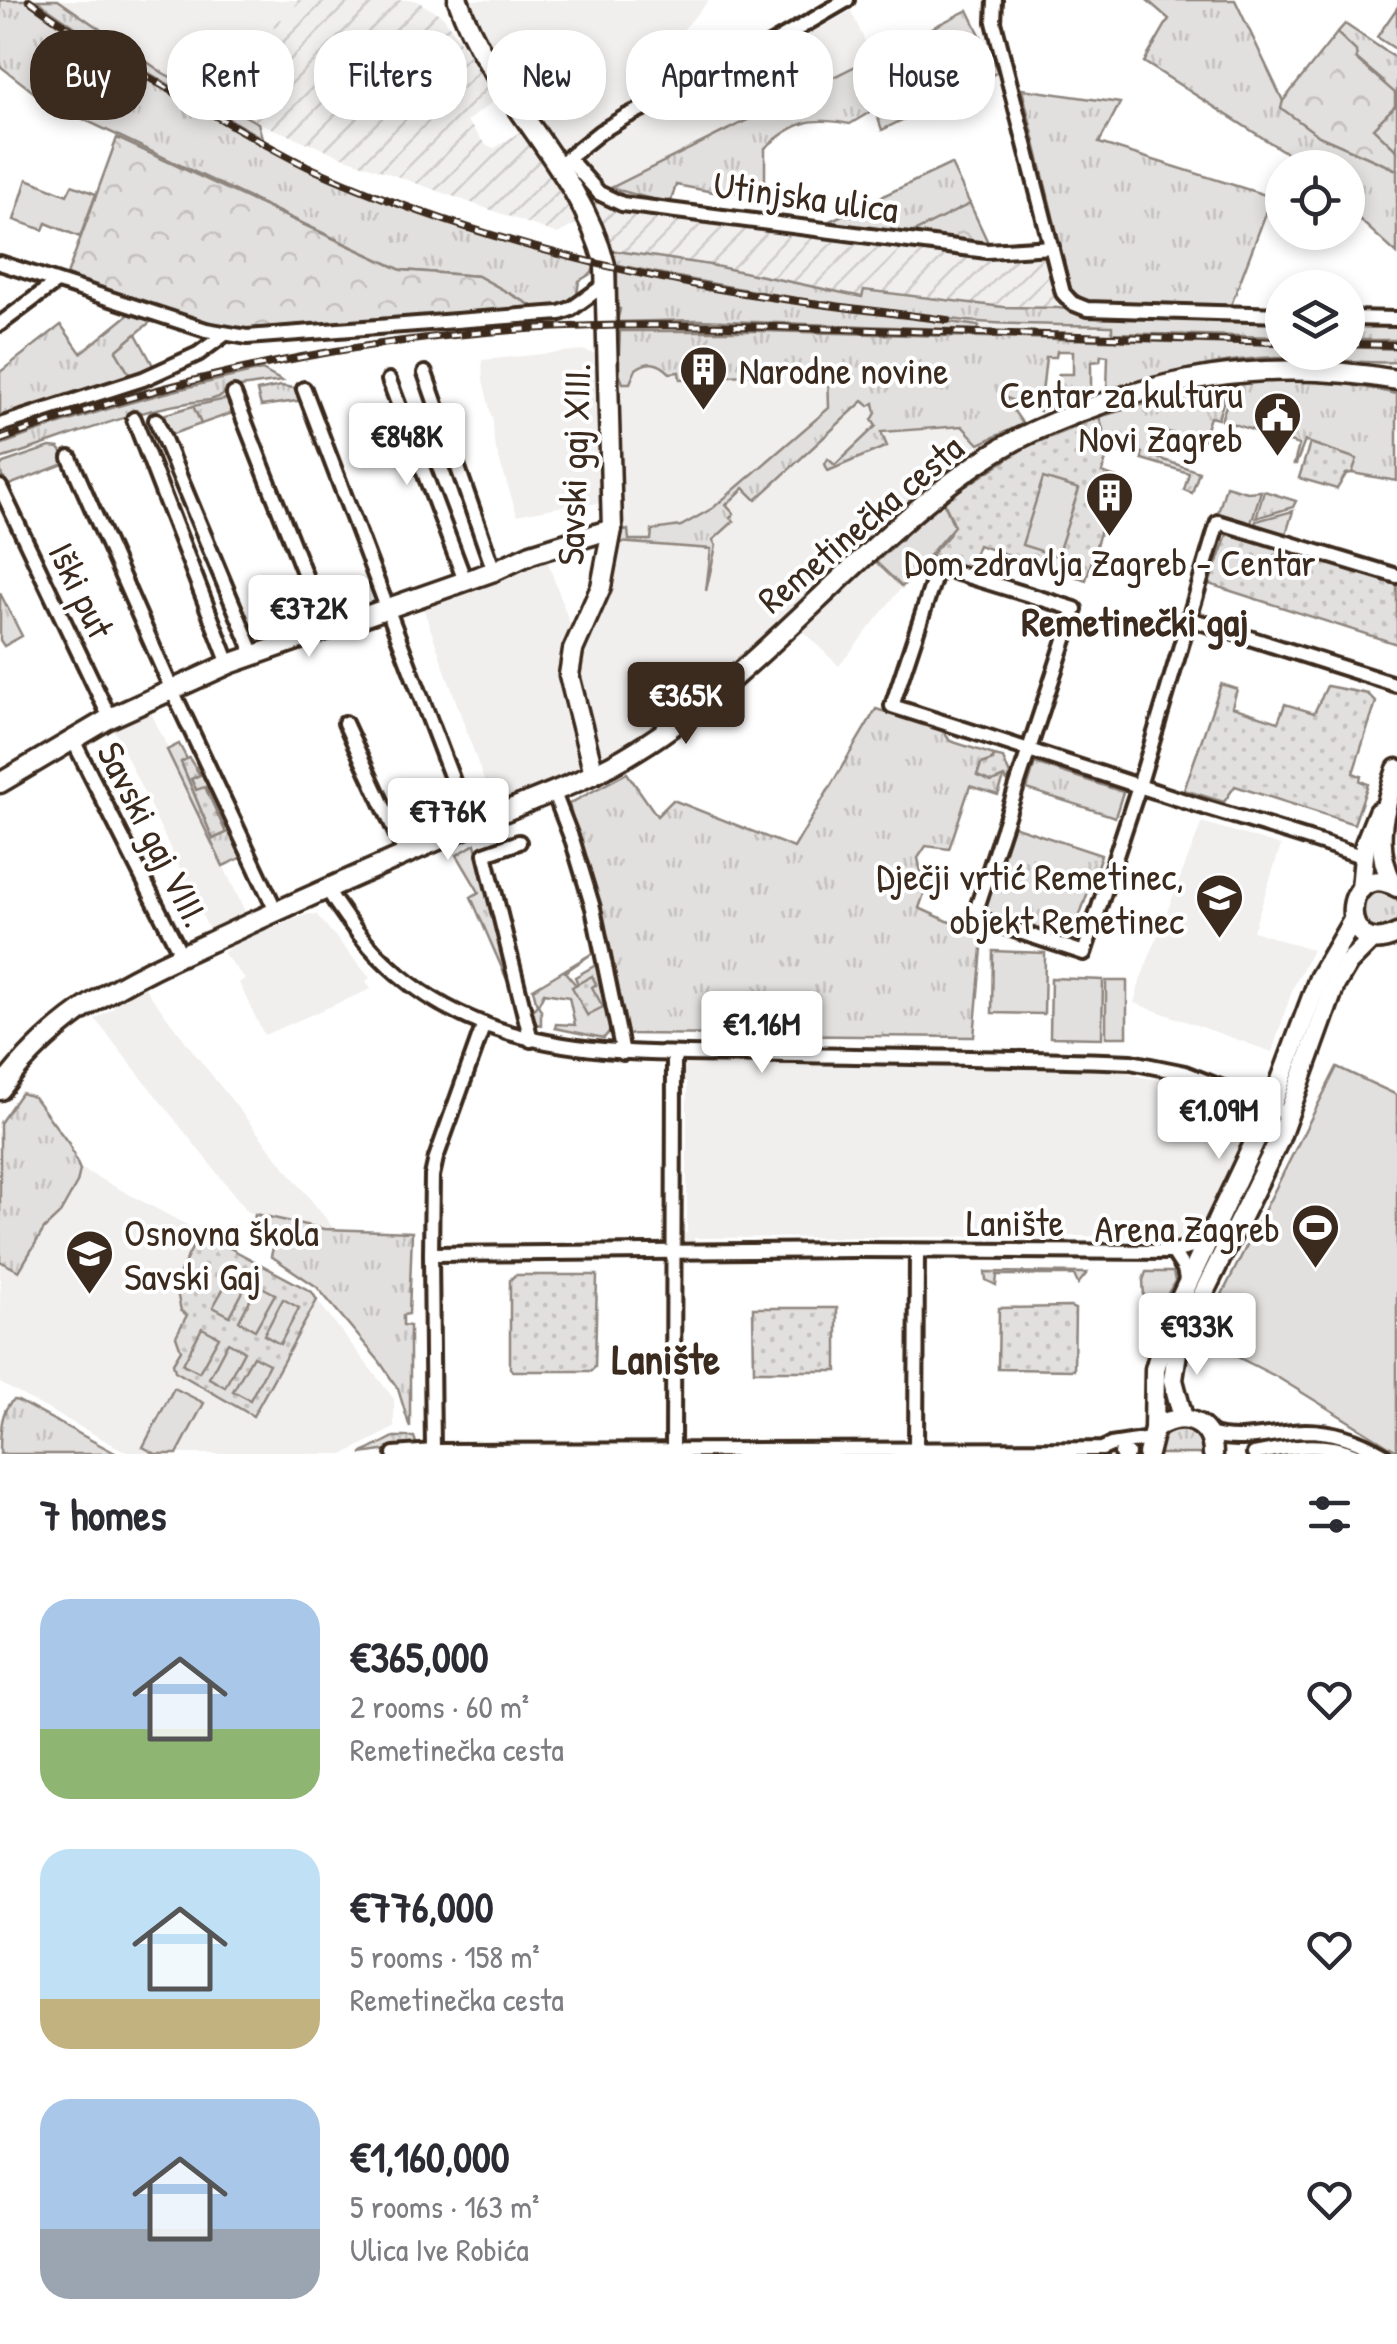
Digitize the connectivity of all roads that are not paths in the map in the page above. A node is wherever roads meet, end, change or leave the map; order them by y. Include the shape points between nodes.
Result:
1 (458, 0) edge
2 (847, 0) edge
3 (995, 0) edge
4 (563, 162) junction
5 (1052, 247) junction
6 (0, 263) edge
7 (54, 283) junction
8 (607, 284) junction
9 (1265, 314) edge
10 (1365, 318) edge
11 (1397, 319) edge
12 (0, 324) edge
13 (609, 326) joint
14 (224, 336) junction
15 (425, 373) dead end
16 (389, 380) dead end
17 (1397, 380) edge
18 (304, 389) dead end
19 (234, 394) dead end
20 (134, 419) dead end
21 (156, 420) dead end
22 (0, 425) edge
23 (70, 458) dead end
24 (0, 488) edge
25 (612, 529) junction
26 (494, 571) junction
27 (1397, 576) edge
28 (465, 581) junction
29 (387, 606) junction
30 (1186, 618) junction
31 (326, 629) junction
32 (254, 654) junction
33 (229, 664) junction
34 (1397, 685) edge
35 (172, 690) junction
36 (110, 718) junction
37 (345, 722) dead end
38 (73, 740) junction
39 (1028, 749) junction
40 (1397, 769) edge
41 (594, 774) junction
42 (1, 779) edge
43 (1139, 786) junction
44 (554, 794) junction
45 (1385, 804) junction
46 (470, 826) junction
47 (519, 842) dead end
48 (406, 856) junction
49 (1364, 857) junction
50 (1395, 886) edge
51 (327, 889) junction
52 (1361, 889) junction
53 (276, 911) junction
54 (1352, 920) junction
55 (1397, 934) edge
56 (1372, 938) junction
57 (181, 954) junction
58 (484, 1024) junction
59 (531, 1040) junction
60 (624, 1053) junction
61 (674, 1054) junction
62 (0, 1090) edge
63 (1280, 1110) junction
64 (1210, 1237) junction
65 (917, 1251) junction
66 (1172, 1252) junction
67 (431, 1254) junction
68 (674, 1254) junction
69 (1187, 1284) junction
70 (1183, 1418) junction
71 (1209, 1434) junction
72 (1151, 1441) edge
73 (433, 1451) junction
74 (673, 1452) edge
75 (916, 1452) edge
76 (1116, 1453) edge
77 (394, 1454) edge
78 (1213, 1454) edge
79 (1254, 1454) edge
80 (1354, 1454) edge
81 (1383, 1454) edge

1 - 4 street, Utinjska ulica via 484,55
2 - 4 street via 612,124
3 - 5 street via 994,22
4 - 5 street, Utinjska ulica via 622,204 988,251
4 - 8 street, Utinjska ulica via 599,245
5 - 9 street via 1063,293 1087,309
6 - 7 street
7 - 12 street
7 - 14 street
8 - 13 street, Utinjska ulica
8 - 14 street via 560,313
10 - 11 street
13 - 25 street, Savski gaj XIII.
14 - 22 street via 143,378
15 - 26 street
16 - 28 street
17 - 41 street, Remetinečka cesta via 1308,369 1230,372 1110,401 1032,432 905,520 682,720
18 - 29 street
19 - 31 street
20 - 33 street
21 - 32 street
23 - 35 street
24 - 36 street, Iški put
25 - 26 street
25 - 41 street, Savski gaj XIII. via 601,587 569,675
26 - 28 street
27 - 30 street via 1218,522
28 - 29 street
29 - 31 street
29 - 46 street
30 - 34 street
30 - 43 street
31 - 32 street
32 - 33 street
33 - 35 street
35 - 36 street
35 - 53 street
36 - 38 street
37 - 48 street
38 - 42 street
38 - 57 street, Savski gaj VIII.
39 - 39 street via 892,706 938,567 1075,609
39 - 43 street
39 - 43 street via 974,917 1084,953
40 - 45 street
41 - 44 street, Remetinečka cesta
43 - 49 street
44 - 46 street, Remetinečka cesta
44 - 60 street via 583,873
45 - 49 street via 1372,822
45 - 50 street via 1380,849
46 - 48 street, Remetinečka cesta
47 - 59 street via 485,854
48 - 51 street, Remetinečka cesta
49 - 52 street
50 - 52 street via 1376,882
51 - 53 street, Remetinečka cesta
51 - 58 street via 382,960 428,995
52 - 54 street
53 - 57 street, Remetinečka cesta
54 - 56 street
54 - 63 street via 1319,978
55 - 56 street
56 - 63 street via 1332,990
57 - 62 street, Remetinečka cesta via 68,1019
58 - 59 street
58 - 67 street via 436,1158
59 - 60 street
60 - 61 street
61 - 63 street via 1132,1062 1177,1070
61 - 68 street
63 - 64 street
63 - 70 street via 1175,1354 1173,1386
64 - 66 street, Lanište
64 - 69 street
65 - 66 street, Lanište
65 - 68 street, Lanište
65 - 75 street, Lanište
66 - 69 street
67 - 68 street, Lanište
67 - 73 street
68 - 74 street
69 - 72 street via 1158,1354
70 - 71 street
70 - 72 street via 1172,1419
71 - 78 street
71 - 81 street via 1324,1432
72 - 76 street via 1111,1444
73 - 74 street
73 - 77 street
74 - 75 street
75 - 76 street
79 - 80 street via 1306,1445

